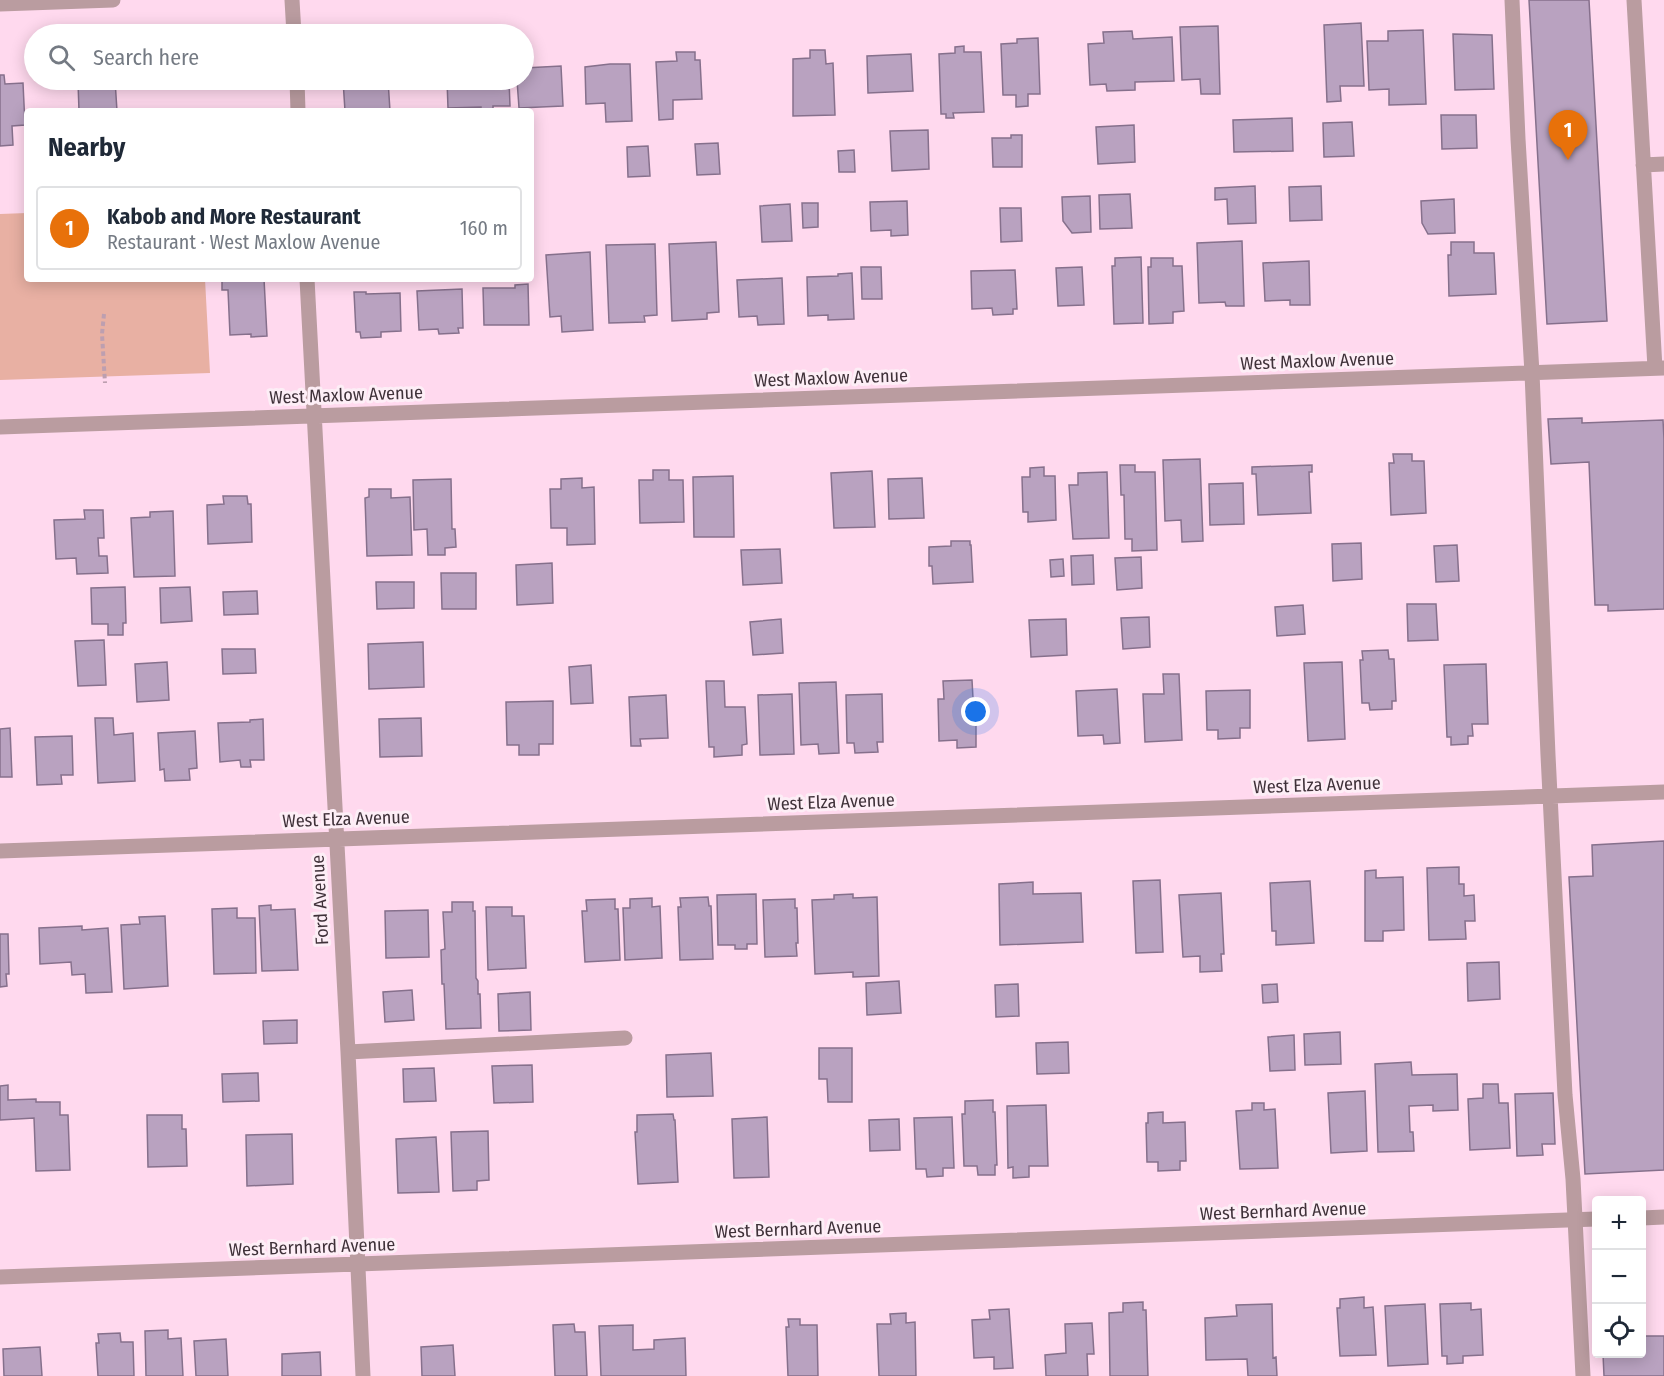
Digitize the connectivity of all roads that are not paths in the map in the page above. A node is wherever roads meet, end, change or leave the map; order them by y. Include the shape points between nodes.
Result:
1 (113, 0) edge
2 (292, 0) edge
3 (1512, 0) edge
4 (1634, 0) edge
5 (0, 4) edge
6 (293, 24) edge
7 (297, 90) edge
8 (298, 108) edge
9 (1664, 164) edge
10 (1643, 165) junction
11 (307, 282) edge
12 (1660, 368) edge
13 (1532, 373) junction
14 (314, 416) junction
15 (0, 427) edge
16 (1664, 792) edge
17 (1550, 796) junction
18 (336, 839) junction
19 (0, 851) edge
20 (626, 1038) dead end
21 (348, 1052) junction
22 (1664, 1217) edge
23 (1646, 1218) edge
24 (1576, 1220) junction
25 (1592, 1220) edge
26 (358, 1265) junction
27 (0, 1277) edge
28 (363, 1376) edge
29 (1583, 1376) edge

1 - 5 street
2 - 6 street
3 - 13 street
4 - 10 street
7 - 8 street
9 - 10 street
10 - 12 street
11 - 14 street, Ford Avenue
12 - 13 street, West Maxlow Avenue
13 - 14 street, West Maxlow Avenue
13 - 17 street
14 - 15 street, West Maxlow Avenue
14 - 18 street, Ford Avenue
16 - 17 street, West Elza Avenue
17 - 18 street, West Elza Avenue
17 - 24 street via 1565,1095
18 - 19 street, West Elza Avenue
18 - 21 street, Ford Avenue
20 - 21 street
21 - 26 street, Ford Avenue
22 - 23 street
24 - 25 street, West Bernhard Avenue
24 - 26 street, West Bernhard Avenue
24 - 29 street
26 - 27 street, West Bernhard Avenue
26 - 28 street, Ford Avenue

